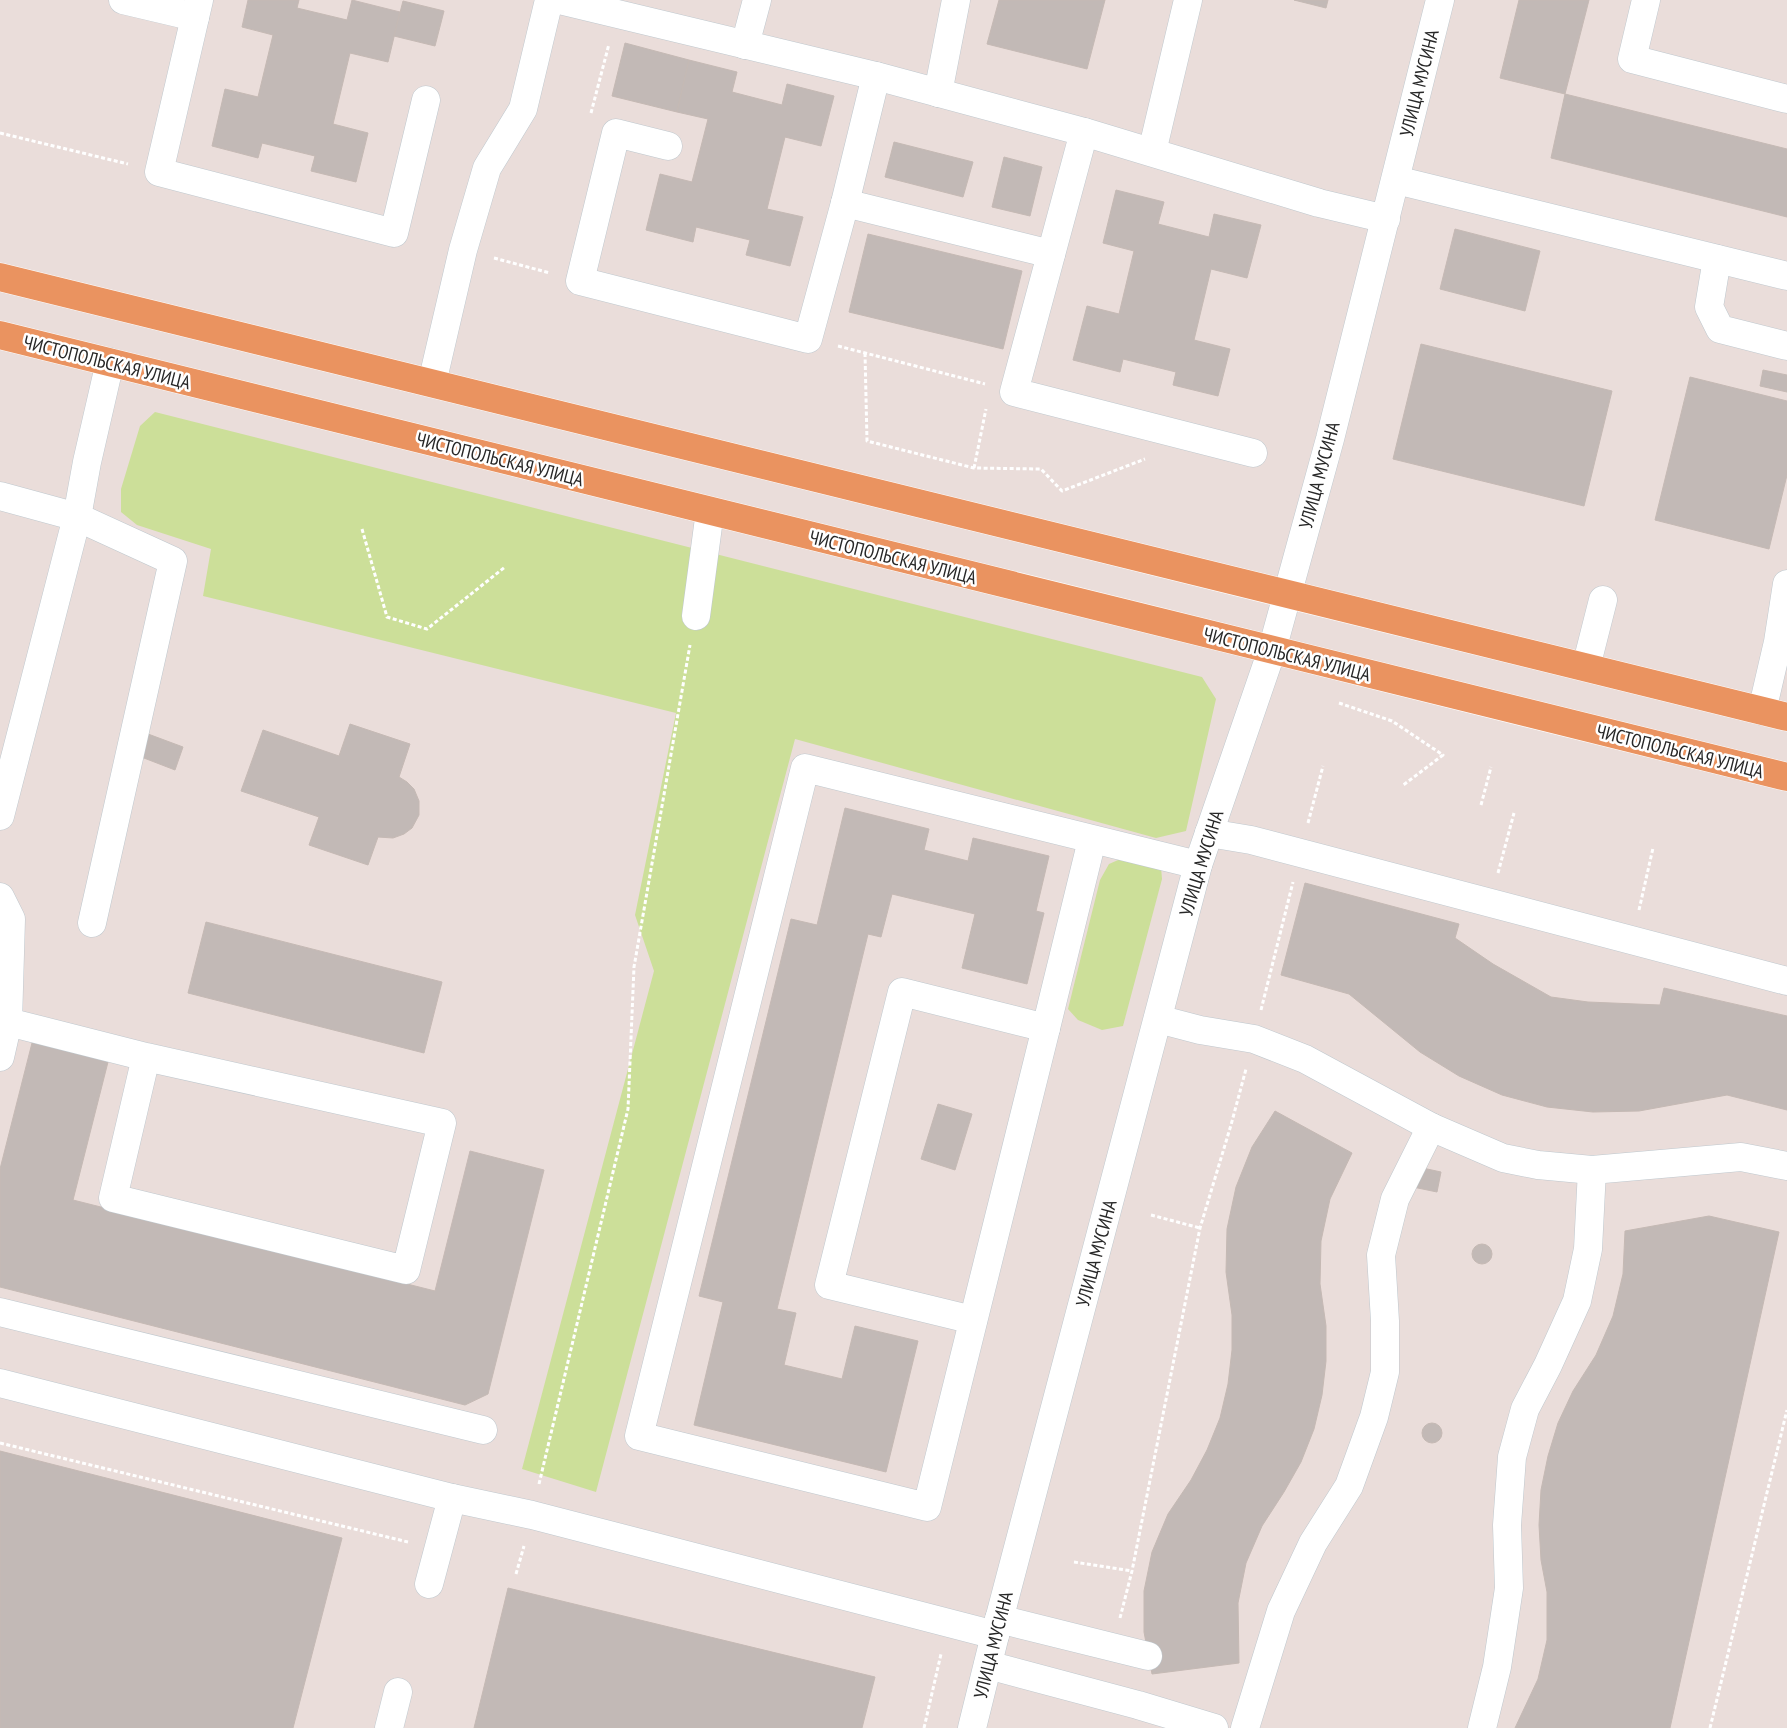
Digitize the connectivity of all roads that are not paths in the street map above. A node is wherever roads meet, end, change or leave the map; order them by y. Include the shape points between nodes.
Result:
1 (123, 0) edge
2 (549, 0) edge
3 (559, 0) edge
4 (757, 0) edge
5 (956, 0) edge
6 (1188, 0) edge
7 (1440, 0) edge
8 (1646, 0) edge
9 (197, 8) edge
10 (745, 45) junction
11 (876, 76) junction
12 (938, 93) junction
13 (1787, 98) edge
14 (426, 100) dead end
15 (1084, 132) junction
16 (668, 146) dead end
17 (1152, 152) junction
18 (1396, 180) junction
19 (845, 203) junction
20 (1386, 219) junction
21 (1052, 254) junction
22 (1717, 259) junction
23 (1787, 276) edge
24 (0, 277) edge
25 (0, 335) edge
26 (1787, 346) edge
27 (110, 362) junction
28 (432, 383) junction
29 (1253, 453) dead end
30 (0, 496) edge
31 (710, 511) junction
32 (77, 517) junction
33 (1787, 584) edge
34 (1287, 594) junction
35 (1603, 600) dead end
36 (696, 616) road end
37 (1272, 650) junction
38 (1586, 667) junction
39 (1775, 714) edge
40 (1787, 777) edge
41 (0, 816) edge
42 (1209, 833) junction
43 (1092, 840) junction
44 (1198, 865) junction
45 (0, 897) edge
46 (92, 923) dead end
47 (1787, 981) edge
48 (1158, 1019) junction
49 (8, 1022) junction
50 (1046, 1028) junction
51 (0, 1057) edge
52 (146, 1057) junction
53 (1431, 1127) junction
54 (1787, 1166) edge
55 (1592, 1170) junction
56 (0, 1312) edge
57 (973, 1320) junction
58 (0, 1383) edge
59 (483, 1430) dead end
60 (452, 1498) junction
61 (429, 1584) dead end
62 (997, 1627) junction
63 (1148, 1656) dead end
64 (988, 1665) junction
65 (398, 1692) dead end
66 (389, 1728) edge
67 (972, 1728) edge
68 (1214, 1728) edge
69 (1246, 1728) edge
70 (1482, 1728) edge

1 - 9 street
2 - 28 street via 523,109 487,168 463,250
3 - 10 street
4 - 10 street
5 - 12 street
6 - 17 street
7 - 18 street, УЛИЦА МУСИНА
8 - 13 street via 1632,59
9 - 14 street via 159,172 394,233
10 - 11 street
11 - 12 street
11 - 19 street
12 - 15 street
15 - 17 street
15 - 21 street
16 - 19 street via 616,133 580,281 808,339
17 - 20 street via 1319,203
18 - 20 street, УЛИЦА МУСИНА
18 - 22 street
19 - 21 street
20 - 34 street, УЛИЦА МУСИНА
21 - 29 street via 1002,389
22 - 23 street
22 - 26 street via 1709,307 1720,329
24 - 28 main road
25 - 27 main road, ЧИСТОПОЛЬСКАЯ УЛИЦА
27 - 31 main road, ЧИСТОПОЛЬСКАЯ УЛИЦА
27 - 32 street
28 - 34 main road
30 - 32 street
31 - 36 street
31 - 37 main road, ЧИСТОПОЛЬСКАЯ УЛИЦА
32 - 41 street
32 - 46 street via 173,561
33 - 39 street via 1778,642
34 - 37 street, УЛИЦА МУСИНА
34 - 38 main road
35 - 38 street
37 - 40 main road, ЧИСТОПОЛЬСКАЯ УЛИЦА
37 - 42 street, УЛИЦА МУСИНА
38 - 39 main road
42 - 44 street, УЛИЦА МУСИНА
42 - 47 street via 1251,840
43 - 44 street
43 - 50 street
43 - 57 street via 805,768 639,1436 927,1507
44 - 48 street, УЛИЦА МУСИНА
45 - 49 street via 11,919
48 - 53 street via 1254,1039 1306,1059
48 - 62 street, УЛИЦА МУСИНА
49 - 51 street
49 - 52 street
50 - 57 street
50 - 57 street via 902,992 830,1284
52 - 52 street via 113,1198 406,1270 442,1123
53 - 55 street via 1503,1158
53 - 69 street via 1394,1199 1381,1255 1385,1372 1374,1417 1349,1486 1312,1543 1281,1611
54 - 55 street via 1741,1157
55 - 70 street via 1588,1249 1577,1301 1524,1409 1512,1457 1507,1525 1509,1588 1498,1667
56 - 59 street
58 - 60 street
60 - 61 street
60 - 62 street
62 - 63 street
62 - 64 street, УЛИЦА МУСИНА
64 - 67 street, УЛИЦА МУСИНА
64 - 68 street
65 - 66 street

